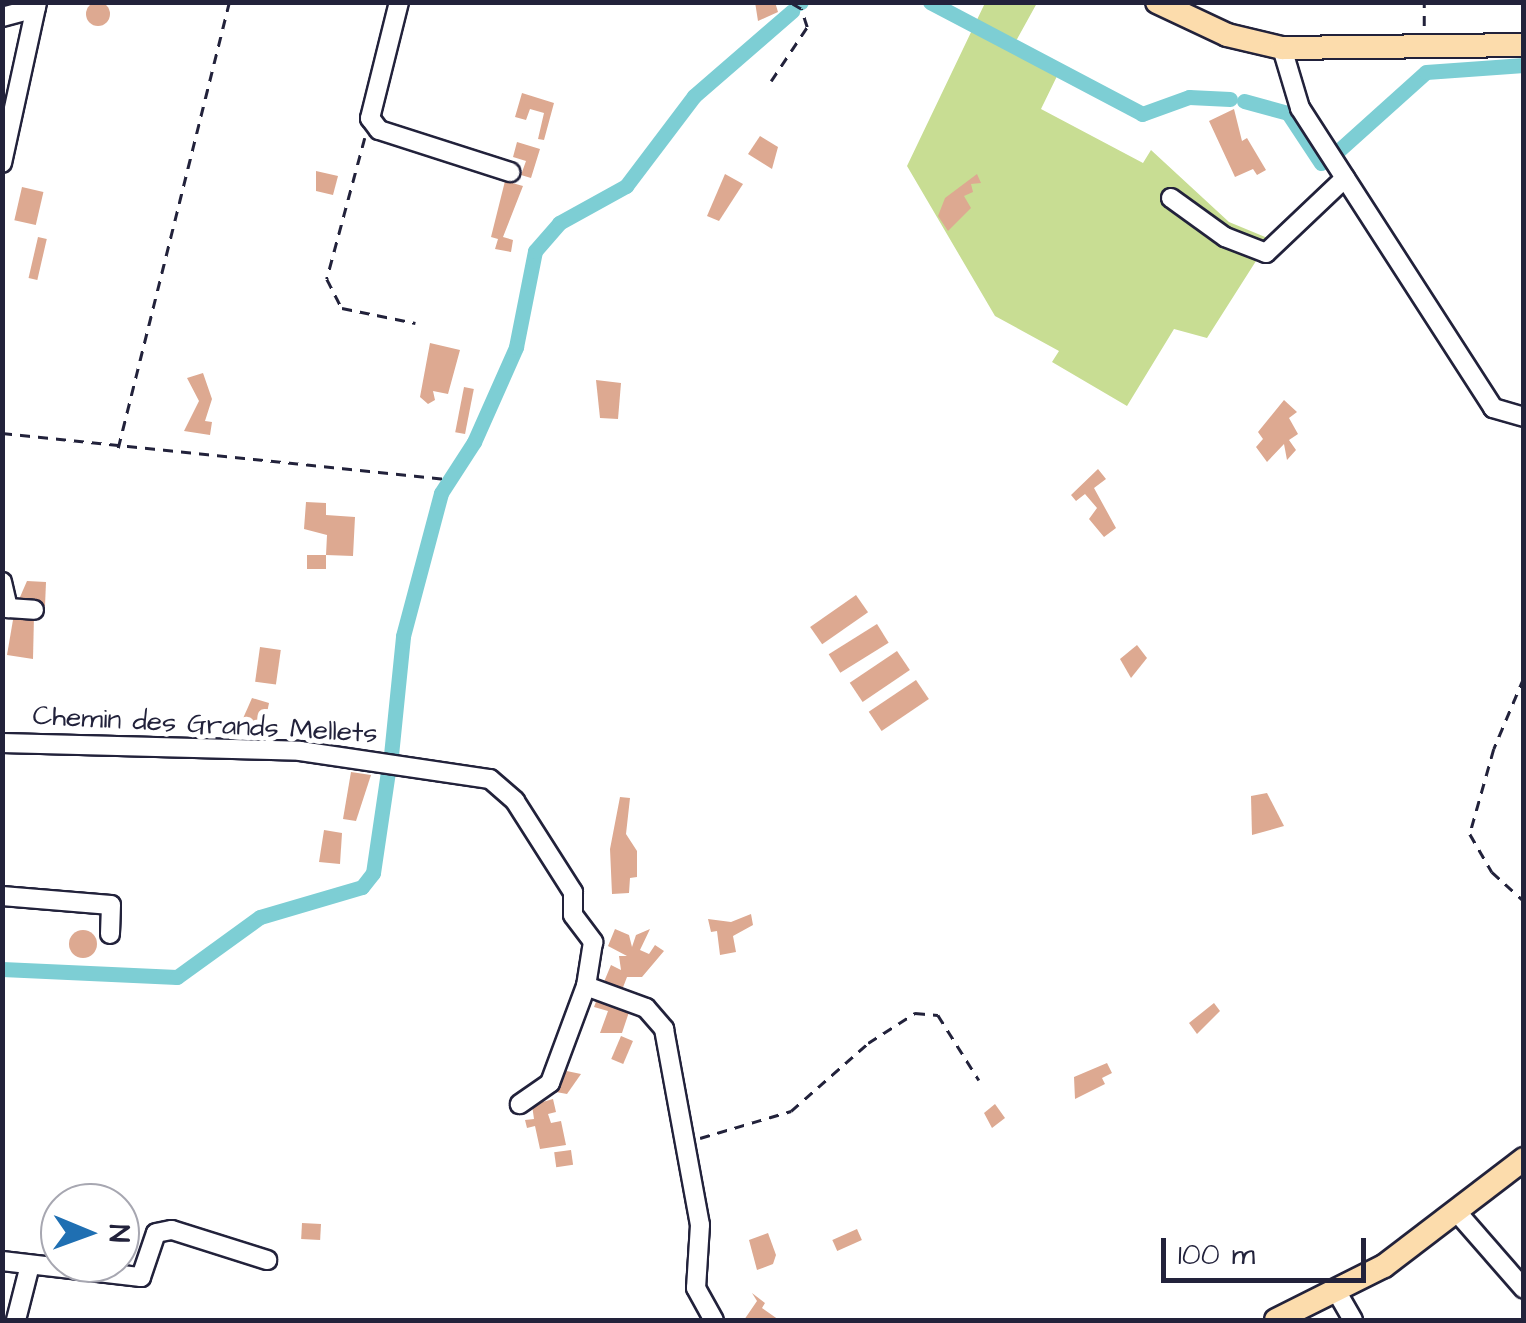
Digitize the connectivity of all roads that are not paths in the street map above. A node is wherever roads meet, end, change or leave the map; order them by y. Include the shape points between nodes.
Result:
1 (399, 2) edge
2 (1158, 3) edge
3 (36, 5) edge
4 (2, 17) edge
5 (1524, 45) edge
6 (1282, 48) junction
7 (2, 164) edge
8 (510, 172) dead end
9 (1345, 178) junction
10 (1171, 198) dead end
11 (1524, 417) edge
12 (2, 582) edge
13 (34, 610) dead end
14 (2, 743) edge
15 (2, 896) edge
16 (110, 934) dead end
17 (586, 986) junction
18 (520, 1104) dead end
19 (1524, 1159) edge
20 (1456, 1211) junction
21 (267, 1260) dead end
22 (2, 1261) edge
23 (30, 1266) junction
24 (1524, 1289) edge
25 (1338, 1294) junction
26 (16, 1320) edge
27 (714, 1320) edge
28 (1276, 1320) edge
29 (1354, 1320) edge

1 - 8 street via 370,118 379,130
2 - 6 main road via 1227,35
3 - 4 street
3 - 7 street
5 - 6 main road
6 - 9 street via 1300,108
9 - 10 street via 1266,253 1225,237
9 - 11 street via 1493,408
12 - 13 street via 8,608
14 - 17 street, Chemin des Grands Mellets via 300,751 490,779 516,802 573,892 573,915 593,942
15 - 16 street via 111,905
17 - 18 street, Chemin des Grands Mellets via 550,1083
17 - 27 street via 646,1008 664,1029 700,1225 696,1288
19 - 20 main road
20 - 24 street
20 - 25 main road
21 - 23 street via 172,1230 156,1233 141,1277
22 - 23 street
23 - 26 street
25 - 28 main road
25 - 29 street

